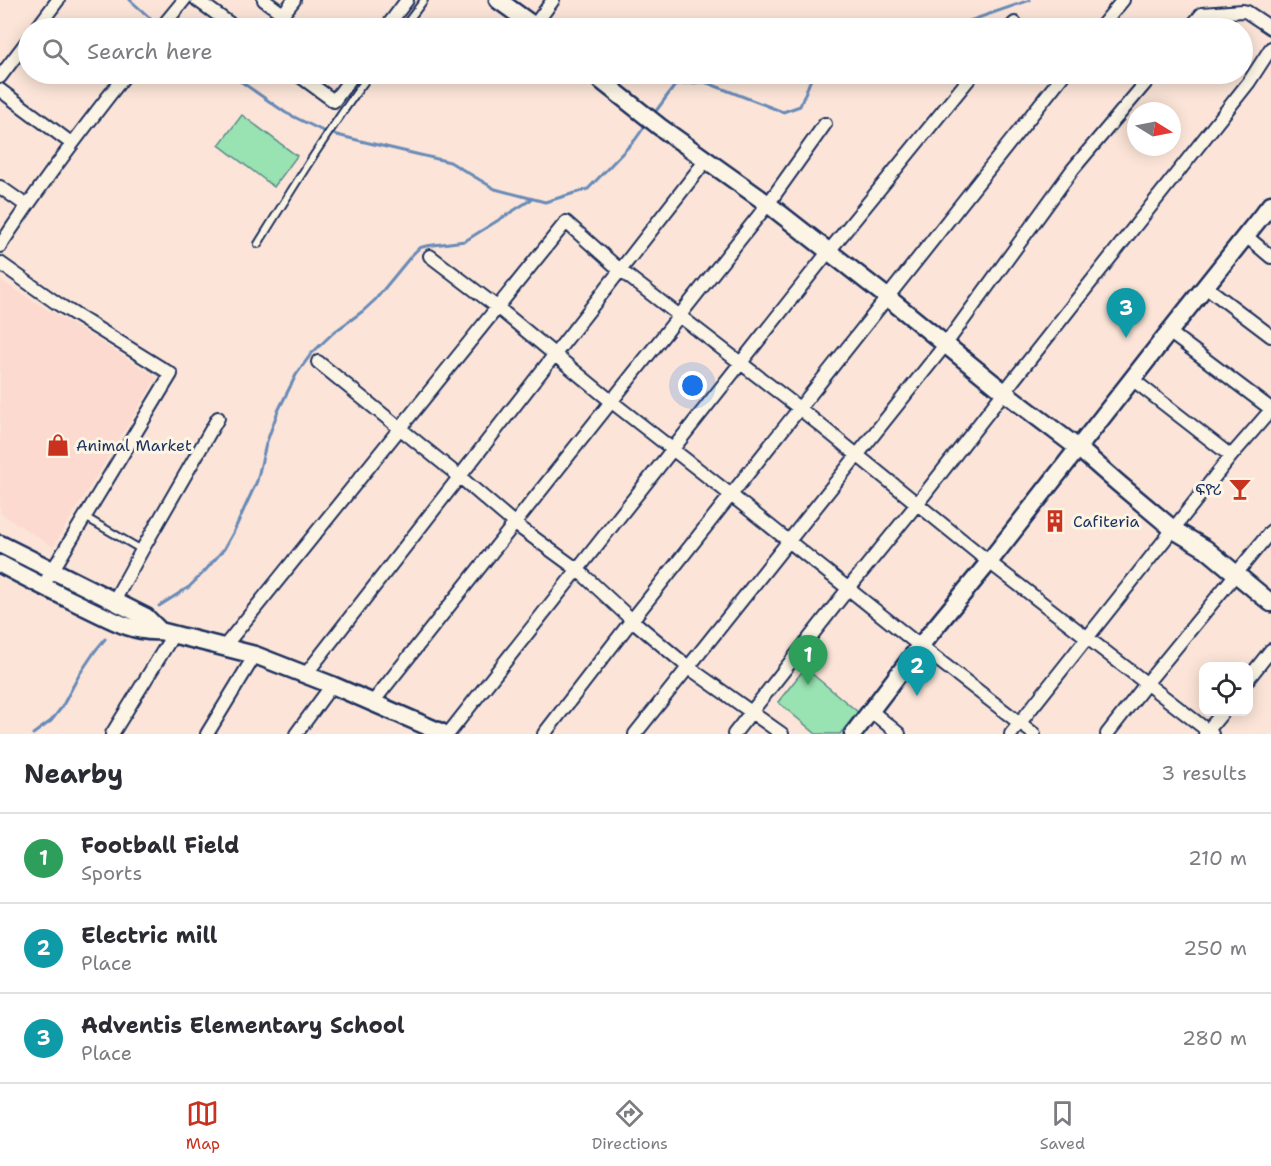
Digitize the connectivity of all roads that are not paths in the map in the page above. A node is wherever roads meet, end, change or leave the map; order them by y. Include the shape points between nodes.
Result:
1 (58, 0) edge
2 (184, 0) edge
3 (197, 0) edge
4 (264, 0) edge
5 (294, 0) edge
6 (407, 0) edge
7 (424, 0) edge
8 (498, 0) edge
9 (553, 0) edge
10 (1123, 0) edge
11 (284, 14) junction
12 (44, 18) edge
13 (169, 18) edge
14 (222, 18) edge
15 (281, 18) edge
16 (394, 18) edge
17 (410, 18) edge
18 (523, 18) edge
19 (541, 18) edge
20 (1108, 18) edge
21 (1199, 18) edge
22 (1271, 28) edge
23 (1271, 48) edge
24 (18, 53) edge
25 (1253, 76) edge
26 (0, 77) edge
27 (118, 84) edge
28 (311, 84) edge
29 (347, 84) edge
30 (363, 84) edge
31 (606, 84) edge
32 (966, 84) edge
33 (1056, 84) edge
34 (1145, 84) edge
35 (1247, 84) edge
36 (0, 90) edge
37 (825, 124) dead end
38 (71, 143) junction
39 (705, 160) junction
40 (0, 188) edge
41 (768, 204) junction
42 (1271, 204) edge
43 (27, 206) junction
44 (1246, 236) junction
45 (258, 244) dead end
46 (0, 246) edge
47 (829, 251) junction
48 (430, 256) dead end
49 (1271, 257) edge
50 (0, 262) edge
51 (620, 270) junction
52 (1205, 286) junction
53 (887, 297) junction
54 (497, 308) junction
55 (679, 317) junction
56 (1168, 332) junction
57 (1271, 336) edge
58 (945, 345) junction
59 (554, 355) junction
60 (318, 362) dead end
61 (741, 363) junction
62 (1132, 379) junction
63 (1004, 392) junction
64 (612, 402) junction
65 (799, 408) junction
66 (1271, 409) edge
67 (218, 418) dead end
68 (400, 429) junction
69 (1078, 448) junction
70 (672, 450) junction
71 (857, 456) junction
72 (1231, 456) junction
73 (460, 477) junction
74 (731, 495) junction
75 (917, 504) junction
76 (84, 516) junction
77 (514, 524) junction
78 (1174, 530) junction
79 (1271, 531) edge
80 (788, 542) junction
81 (0, 543) edge
82 (142, 550) junction
83 (989, 562) junction
84 (0, 564) edge
85 (51, 570) junction
86 (578, 570) junction
87 (1236, 575) junction
88 (43, 586) junction
89 (848, 589) junction
90 (114, 601) junction
91 (1271, 603) edge
92 (632, 620) junction
93 (167, 633) junction
94 (1087, 638) junction
95 (920, 646) junction
96 (224, 647) junction
97 (1271, 650) edge
98 (255, 655) junction
99 (688, 667) junction
100 (1253, 673) edge
101 (306, 674) junction
102 (1146, 684) junction
103 (332, 685) junction
104 (373, 702) junction
105 (871, 711) junction
106 (752, 712) junction
107 (1220, 716) edge
108 (1019, 723) junction
109 (1208, 733) edge
110 (112, 734) edge
111 (207, 734) edge
112 (296, 734) edge
113 (446, 734) edge
114 (544, 734) edge
115 (635, 734) edge
116 (734, 734) edge
117 (782, 734) edge
118 (853, 734) edge
119 (899, 734) edge
120 (1011, 734) edge
121 (1034, 734) edge
122 (1107, 734) edge

1 - 12 street
2 - 13 street
3 - 14 street
4 - 11 street
5 - 11 street
6 - 16 street
7 - 17 lane
8 - 18 street
9 - 19 street
10 - 20 street
11 - 15 street
21 - 22 street via 1202,14 1243,11
23 - 25 street
24 - 26 street
27 - 38 street
28 - 29 street via 334,101
30 - 45 lane
31 - 39 street
32 - 47 street
33 - 53 street
34 - 58 street via 1073,169
35 - 63 street
36 - 38 street
37 - 41 street
38 - 43 street
39 - 41 street
39 - 51 street
40 - 43 street
41 - 47 street
41 - 55 street
42 - 44 street
43 - 46 street
44 - 49 street
44 - 52 street
47 - 53 street
47 - 61 street
48 - 54 street
50 - 76 street via 58,304 171,374
51 - 54 street via 566,222
51 - 55 street
51 - 59 street
52 - 56 street
52 - 57 street
53 - 58 street
53 - 65 street
54 - 59 street
54 - 68 street
55 - 61 street
55 - 64 street
56 - 62 street
56 - 66 street
58 - 63 street
58 - 71 street
59 - 64 street
59 - 73 street
60 - 68 street
61 - 65 street
61 - 70 street
62 - 69 street
62 - 72 street
63 - 69 street
63 - 75 street
64 - 70 street
64 - 77 street
65 - 71 street
65 - 74 street
66 - 72 street
67 - 82 street
68 - 73 street
68 - 96 street
69 - 78 street
69 - 83 street
70 - 74 street
70 - 86 street
71 - 75 street
71 - 80 street
72 - 78 street
73 - 77 street
73 - 101 street
74 - 80 street
74 - 92 street
75 - 83 street
75 - 89 street
76 - 82 lane
76 - 85 street
77 - 86 street
77 - 104 street
78 - 87 street via 1206,549
78 - 94 street
79 - 87 street
80 - 89 street
80 - 99 street
81 - 85 street
82 - 90 street
83 - 94 street
83 - 95 street
84 - 88 street
85 - 88 street
85 - 90 street
86 - 92 street
86 - 113 street
87 - 91 street
87 - 102 street
88 - 93 street via 124,626
89 - 95 street
89 - 106 street
90 - 93 street
92 - 99 street
92 - 114 street
93 - 96 street
93 - 110 street
94 - 102 street
94 - 108 street
95 - 105 street
95 - 108 street
96 - 98 street
97 - 100 street
98 - 101 street
98 - 111 street
99 - 106 street
99 - 115 street
101 - 103 street
102 - 109 street
102 - 122 street
103 - 104 street
103 - 112 street
104 - 113 street
105 - 118 street
105 - 119 street
106 - 116 street
106 - 117 street
107 - 109 street
108 - 120 street
108 - 121 street

